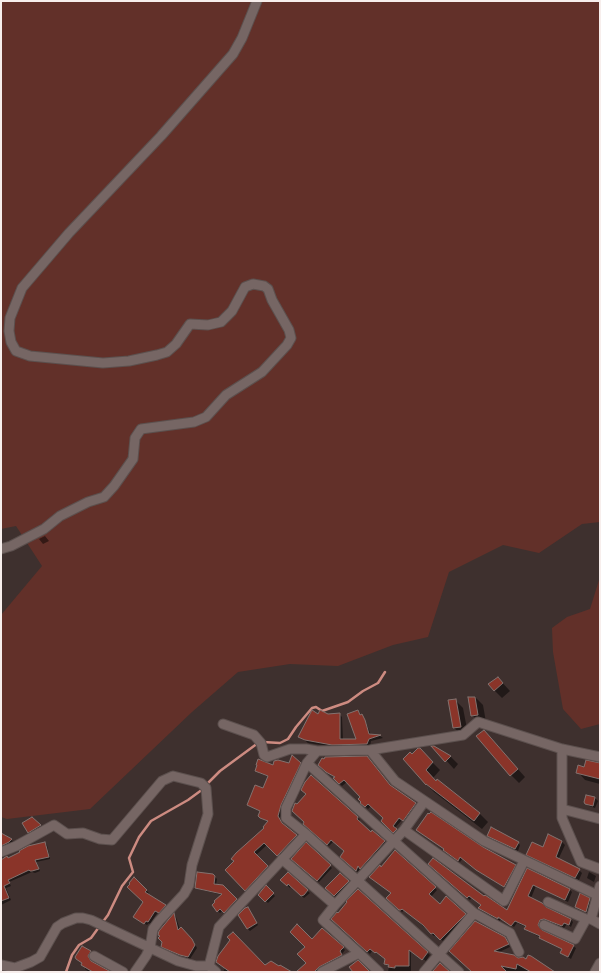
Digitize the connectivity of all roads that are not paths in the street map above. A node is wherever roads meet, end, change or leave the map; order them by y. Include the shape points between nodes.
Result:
1 (257, 1) edge
2 (1, 549) edge
3 (223, 724) dead end
4 (562, 749) junction
5 (370, 750) junction
6 (317, 751) junction
7 (600, 757) edge
8 (307, 763) junction
9 (424, 802) junction
10 (562, 810) junction
11 (600, 819) edge
12 (404, 830) junction
13 (306, 834) junction
14 (393, 841) junction
15 (1, 852) edge
16 (282, 859) junction
17 (524, 861) junction
18 (600, 869) edge
19 (358, 880) junction
20 (600, 886) edge
21 (597, 895) junction
22 (548, 902) dead end
23 (334, 905) junction
24 (474, 913) junction
25 (588, 919) junction
26 (600, 924) edge
27 (544, 925) dead end
28 (150, 948) junction
29 (519, 952) dead end
30 (359, 953) junction
31 (440, 955) junction
32 (94, 956) dead end
33 (600, 963) edge
34 (6, 968) edge
35 (212, 969) edge
36 (124, 972) edge
37 (135, 972) edge
38 (322, 972) edge
39 (379, 972) edge
40 (424, 972) edge
41 (459, 972) edge
42 (595, 972) edge

1 - 2 street via 233,54 22,288 10,318 9,331 16,351 30,356 103,363 129,361 167,352 190,324 208,325 221,322 232,311 245,287 253,284 268,289 290,330 291,338 262,372 226,395 206,417 194,422 142,429 135,438 132,459 104,497 60,516 44,528
3 - 6 street via 254,735 267,757 290,749
4 - 5 street via 478,722 463,735
4 - 7 street
4 - 10 street
5 - 6 street
5 - 9 street via 395,781
6 - 8 street
8 - 13 street via 286,808 286,818
8 - 14 street
9 - 12 street
9 - 17 street via 484,841
10 - 11 street
10 - 18 street via 562,818 581,862
12 - 14 street
12 - 17 street via 504,901
13 - 16 street
13 - 19 street
14 - 19 street
14 - 24 street
15 - 28 street via 54,824 67,834 83,833 112,840 162,781 173,776 201,783 206,788 208,814 192,865 189,885 153,930
16 - 23 street
16 - 35 street via 219,927
17 - 21 street
19 - 23 street
19 - 31 street
20 - 21 street
21 - 25 street
22 - 25 street
23 - 30 street via 323,920
24 - 29 street via 510,933
24 - 31 street
25 - 26 street
25 - 27 street via 575,939
28 - 34 street via 91,920 76,918 57,927 40,957 24,966
28 - 35 street via 178,961
28 - 37 street
30 - 38 street
30 - 39 street
31 - 40 street
31 - 41 street
32 - 36 street
33 - 42 street

